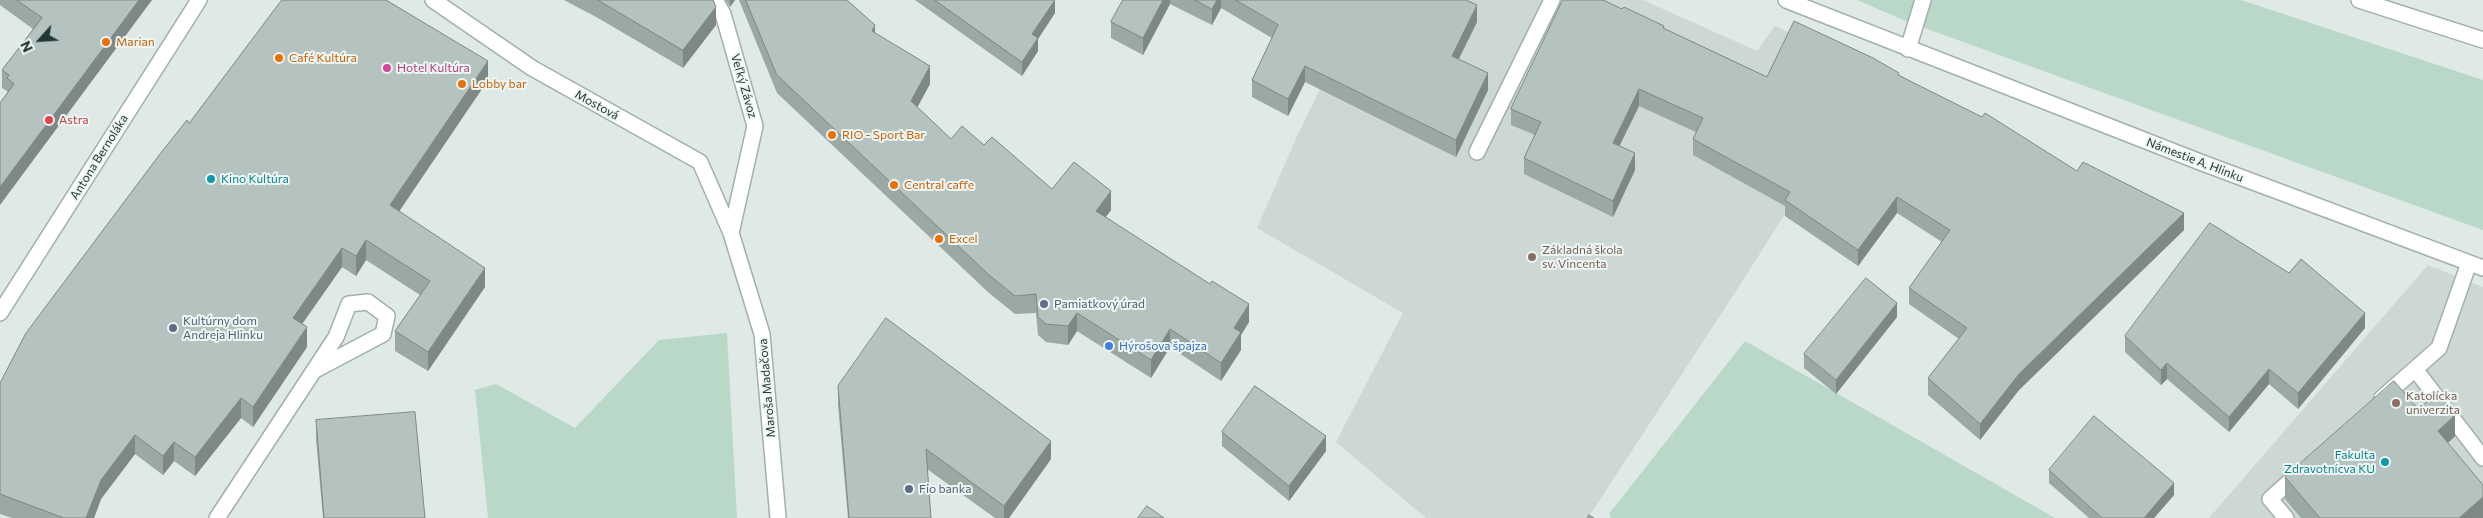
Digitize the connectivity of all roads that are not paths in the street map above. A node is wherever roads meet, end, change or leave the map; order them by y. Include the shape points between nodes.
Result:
1 (199, 0) edge
2 (433, 0) edge
3 (715, 0) edge
4 (1552, 0) edge
5 (1786, 0) edge
6 (1923, 0) edge
7 (2358, 0) edge
8 (2483, 40) edge
9 (1908, 49) junction
10 (1478, 152) dead end
11 (731, 233) junction
12 (2476, 266) edge
13 (0, 313) edge
14 (2414, 369) junction
15 (315, 370) junction
16 (2371, 408) edge
17 (2483, 458) edge
18 (2313, 460) edge
19 (217, 518) edge
20 (778, 518) edge
21 (2286, 518) edge

1 - 13 street, Antona Bernoláka
2 - 11 street, Mostová via 532,68 700,162
3 - 11 street, Veľký Závoz via 723,14 755,126
4 - 10 street
5 - 9 street, Námestie A. Hlinku
6 - 9 street
7 - 8 street
9 - 12 street, Námestie A. Hlinku
11 - 20 street, Maroša Madačova via 762,334
12 - 14 street via 2439,348
14 - 16 street
14 - 17 street
15 - 15 street via 336,337 348,304 368,302 387,316 384,334
15 - 19 street
18 - 21 street via 2270,499

